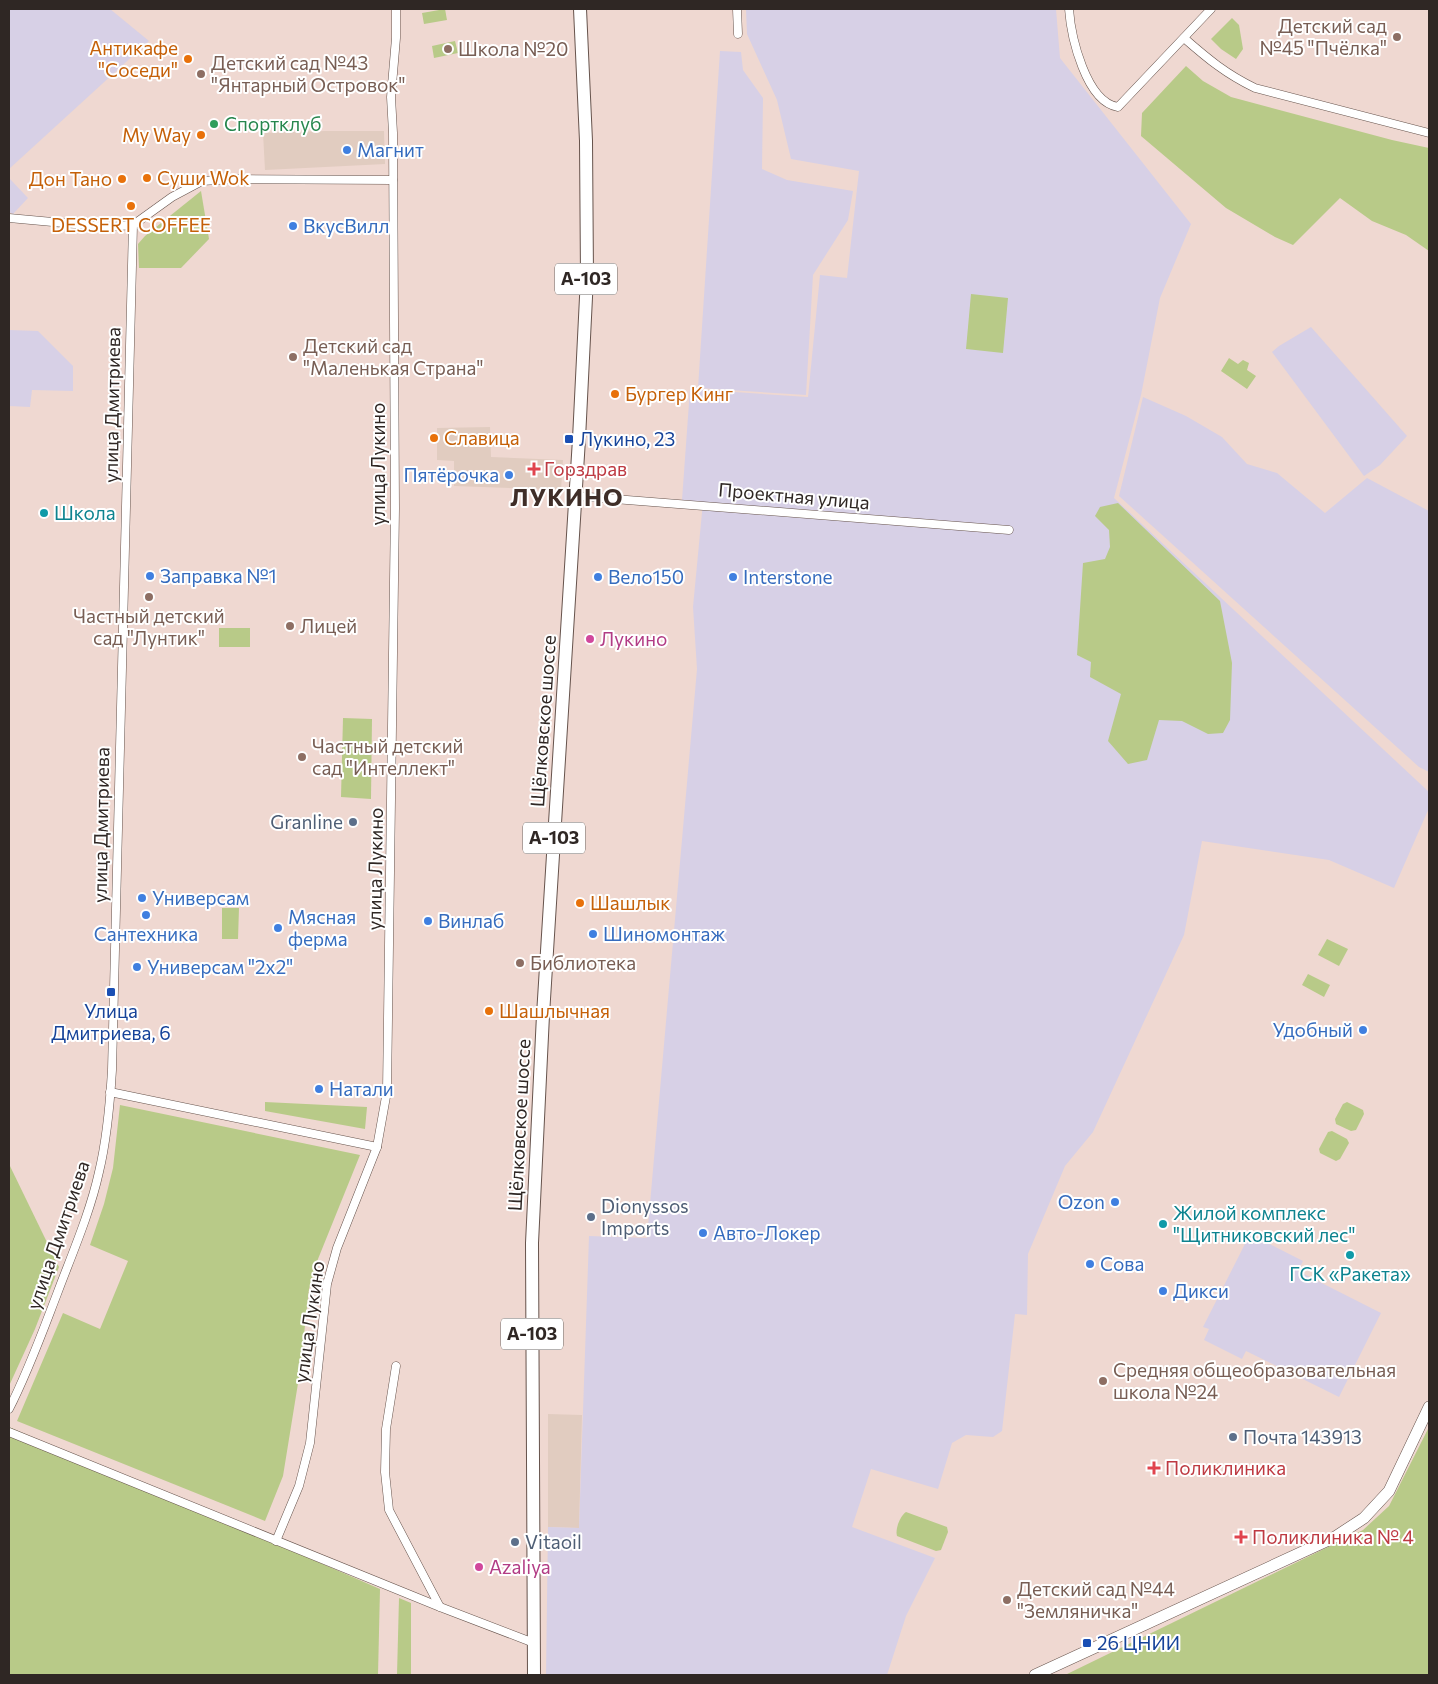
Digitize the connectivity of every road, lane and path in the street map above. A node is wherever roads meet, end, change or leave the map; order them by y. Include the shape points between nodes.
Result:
1 (396, 9) edge
2 (580, 9) edge
3 (737, 9) edge
4 (1069, 9) edge
5 (1211, 9) edge
6 (738, 34) dead end
7 (1184, 38) junction
8 (1429, 134) edge
9 (393, 180) junction
10 (9, 218) edge
11 (132, 224) junction
12 (576, 496) junction
13 (1009, 530) dead end
14 (110, 1092) junction
15 (376, 1147) junction
16 (396, 1366) dead end
17 (1429, 1407) edge
18 (9, 1409) edge
19 (9, 1432) edge
20 (276, 1541) junction
21 (440, 1607) junction
22 (534, 1643) junction
23 (534, 1675) edge
24 (1034, 1675) edge

1 - 9 street, улица Лукино via 391,96
2 - 12 main road, Щёлковское шоссе / А-103 via 587,241
3 - 6 street
4 - 7 street via 1076,51 1100,98 1110,106 1118,107
5 - 7 street
7 - 8 street via 1232,77 1255,88
9 - 11 street via 202,180
9 - 15 street, улица Лукино via 395,508 388,1065 385,1106
10 - 11 street via 107,227
11 - 14 street, улица Дмитриева
12 - 13 street, Проектная улица
12 - 22 main road, Щёлковское шоссе / А-103 via 532,1224
14 - 15 street
14 - 18 street, улица Дмитриева via 99,1172 41,1336
15 - 20 street, улица Лукино via 337,1248 327,1284 310,1443 299,1486
16 - 21 street via 386,1429 384,1472 389,1510
17 - 24 main road via 1388,1492 1364,1518 1335,1537
19 - 20 street
20 - 21 street
21 - 22 street
22 - 23 main road, Щёлковское шоссе / А-103

